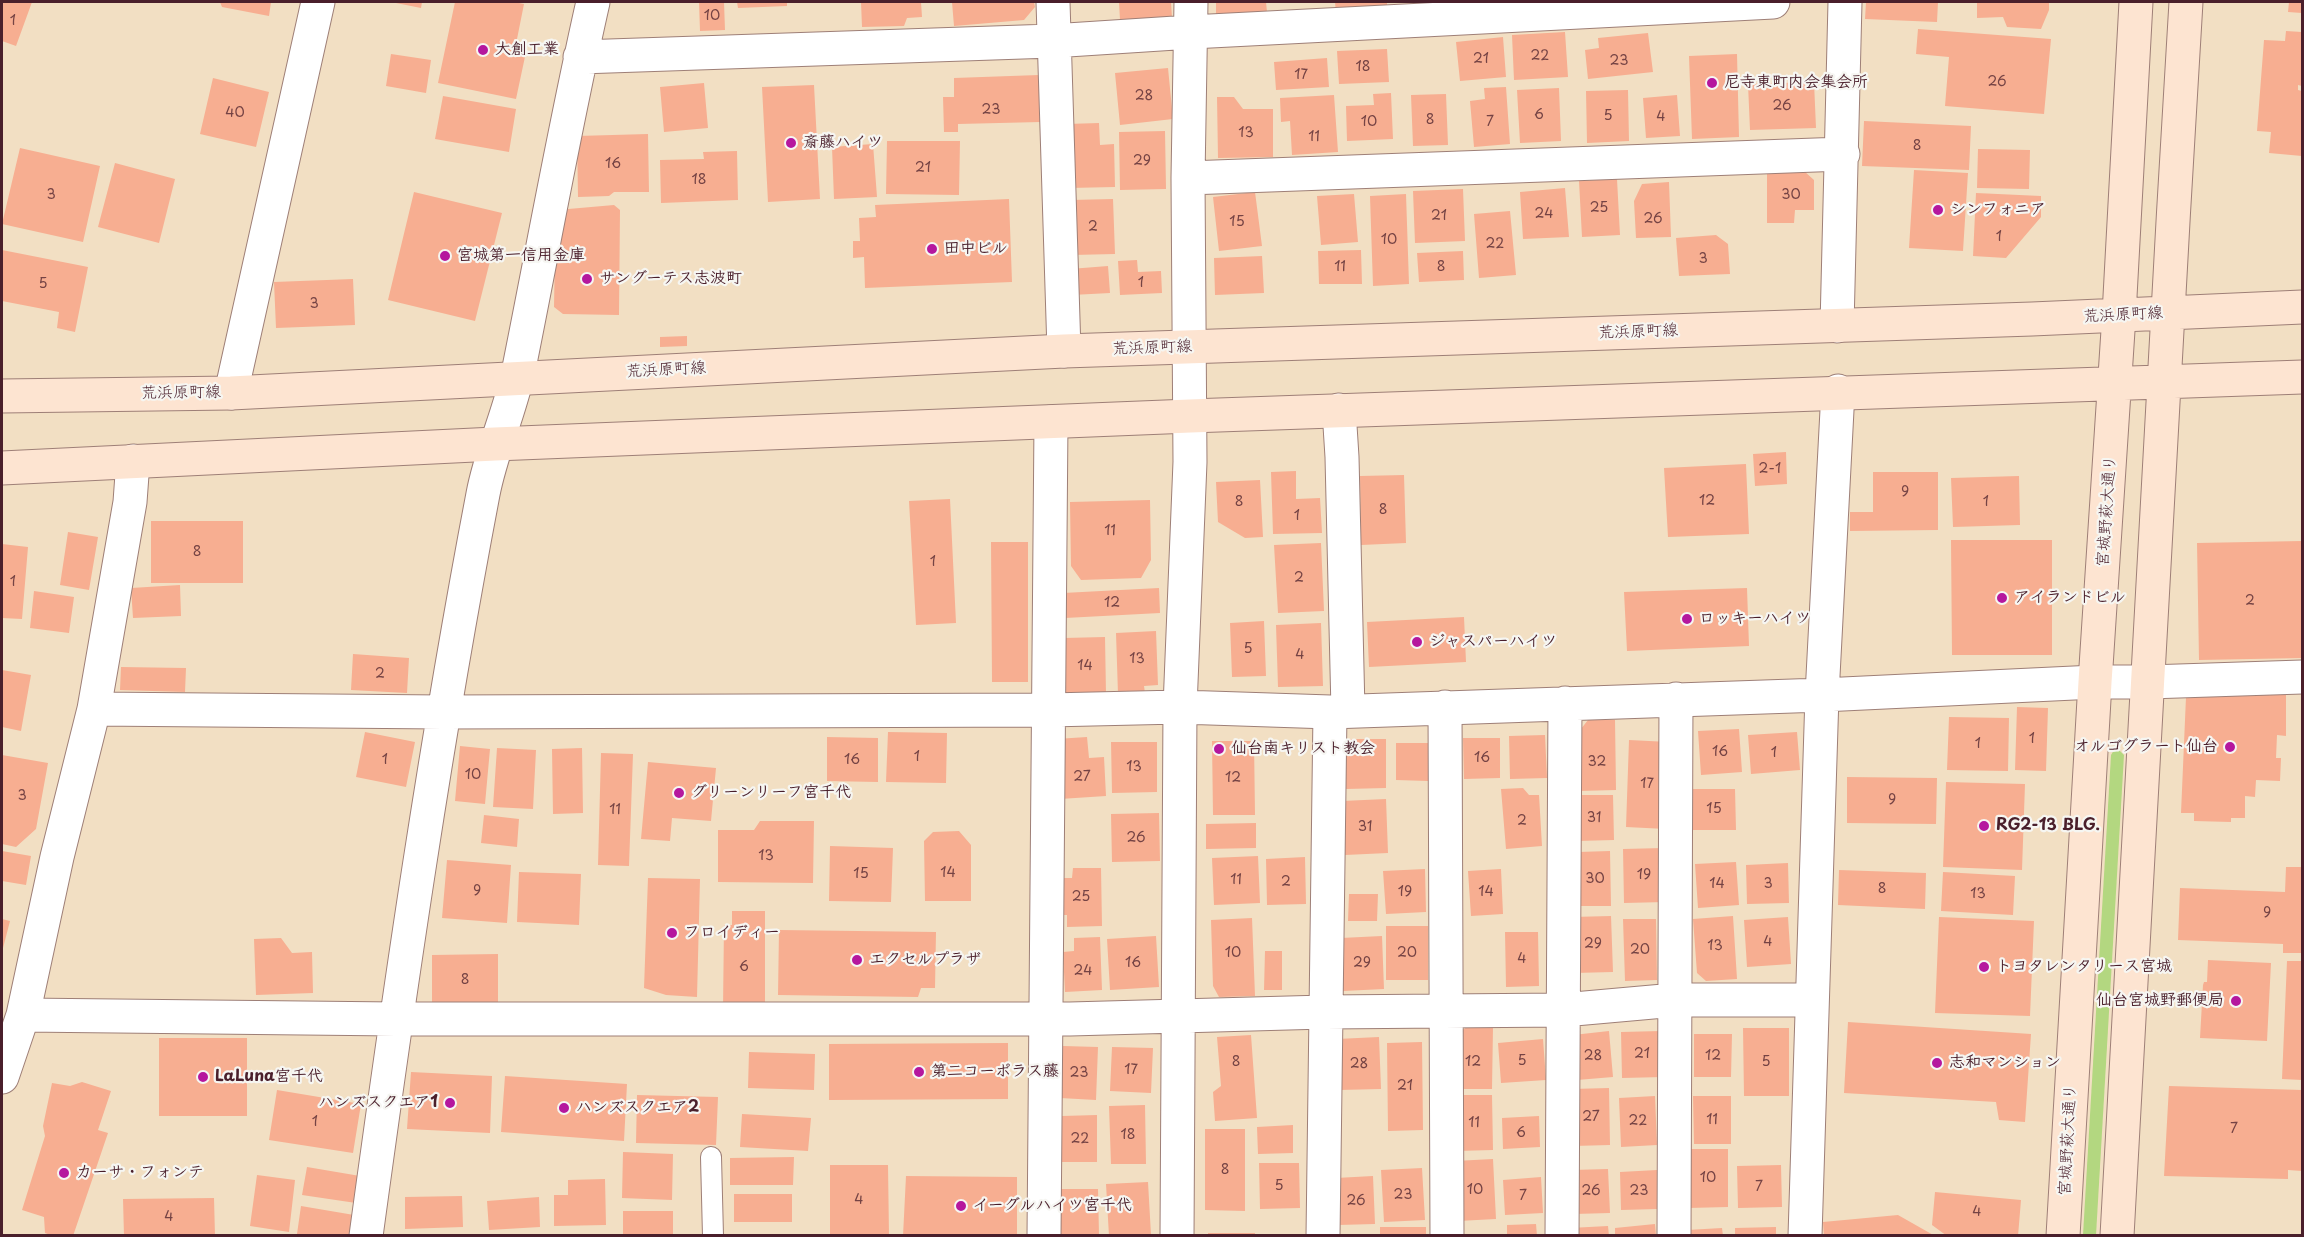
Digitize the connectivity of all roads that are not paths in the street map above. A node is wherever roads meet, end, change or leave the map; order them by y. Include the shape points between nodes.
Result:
1 (318, 2) edge
2 (593, 2) edge
3 (1053, 2) edge
4 (1773, 2) edge
5 (1845, 2) edge
6 (2136, 2) edge
7 (2186, 2) edge
8 (1191, 17) edge
9 (1052, 41) junction
10 (580, 57) junction
11 (1843, 154) junction
12 (1188, 178) junction
13 (2302, 307) edge
14 (2167, 313) junction
15 (2119, 315) junction
16 (1837, 326) junction
17 (1189, 347) junction
18 (1064, 351) junction
19 (517, 377) junction
20 (2302, 377) edge
21 (2164, 382) junction
22 (2115, 383) junction
23 (1838, 392) junction
24 (231, 393) junction
25 (2, 396) edge
26 (1339, 411) junction
27 (1190, 416) junction
28 (1051, 422) junction
29 (495, 444) junction
30 (133, 461) junction
31 (2, 468) edge
32 (2302, 677) edge
33 (2095, 682) junction
34 (2148, 682) junction
35 (1822, 694) junction
36 (1676, 699) junction
37 (1564, 703) junction
38 (1180, 706) junction
39 (1445, 707) junction
40 (94, 710) junction
41 (1048, 710) junction
42 (1339, 711) junction
43 (443, 712) junction
44 (1675, 1000) junction
45 (1812, 1000) junction
46 (1563, 1010) junction
47 (1325, 1012) junction
48 (1446, 1012) junction
49 (23, 1015) junction
50 (1178, 1016) junction
51 (396, 1019) junction
52 (1045, 1019) junction
53 (2, 1077) edge
54 (711, 1157) dead end
55 (366, 1236) edge
56 (713, 1236) edge
57 (1044, 1236) edge
58 (1177, 1236) edge
59 (1323, 1236) edge
60 (1447, 1236) edge
61 (1562, 1236) edge
62 (1674, 1236) edge
63 (1805, 1236) edge
64 (2063, 1236) edge
65 (2117, 1236) edge

1 - 24 street
2 - 10 street
3 - 9 street
4 - 8 street
5 - 11 street
6 - 15 main road, 宮城野萩大通り
7 - 14 main road
8 - 9 street
8 - 12 street
9 - 10 street
9 - 18 street
10 - 19 street
11 - 12 street
11 - 16 street
12 - 17 street
13 - 14 main road, 荒浜原町線
14 - 15 main road, 荒浜原町線
14 - 21 main road
15 - 16 main road, 荒浜原町線
15 - 22 main road, 宮城野萩大通り
16 - 17 main road, 荒浜原町線
17 - 18 main road, 荒浜原町線
17 - 27 street
18 - 19 main road, 荒浜原町線
19 - 24 main road, 荒浜原町線
19 - 29 street
20 - 21 main road
21 - 22 main road
21 - 34 main road
22 - 23 main road
22 - 33 main road, 宮城野萩大通り
23 - 26 main road
23 - 35 street
24 - 25 main road, 荒浜原町線
26 - 27 main road
26 - 42 street
27 - 28 main road
27 - 38 street
28 - 29 main road
28 - 41 street
29 - 30 main road
29 - 43 street
30 - 31 main road
30 - 40 street via 130,502
32 - 34 street
33 - 34 street
33 - 35 street
33 - 64 main road, 宮城野萩大通り
34 - 65 main road
35 - 36 street
35 - 45 street
36 - 37 street
36 - 44 street
37 - 39 street
37 - 46 street
38 - 41 street
38 - 42 street
38 - 50 street
39 - 42 street
39 - 48 street
40 - 43 street
40 - 49 street
41 - 43 street
41 - 52 street
42 - 47 street
43 - 51 street
44 - 45 street
44 - 46 street
44 - 62 street
45 - 63 street
46 - 48 street
46 - 61 street
47 - 48 street
47 - 50 street
47 - 59 street
48 - 60 street
49 - 51 street
49 - 53 street
50 - 52 street
50 - 58 street
51 - 52 street
51 - 55 street
52 - 57 street
54 - 56 lane

